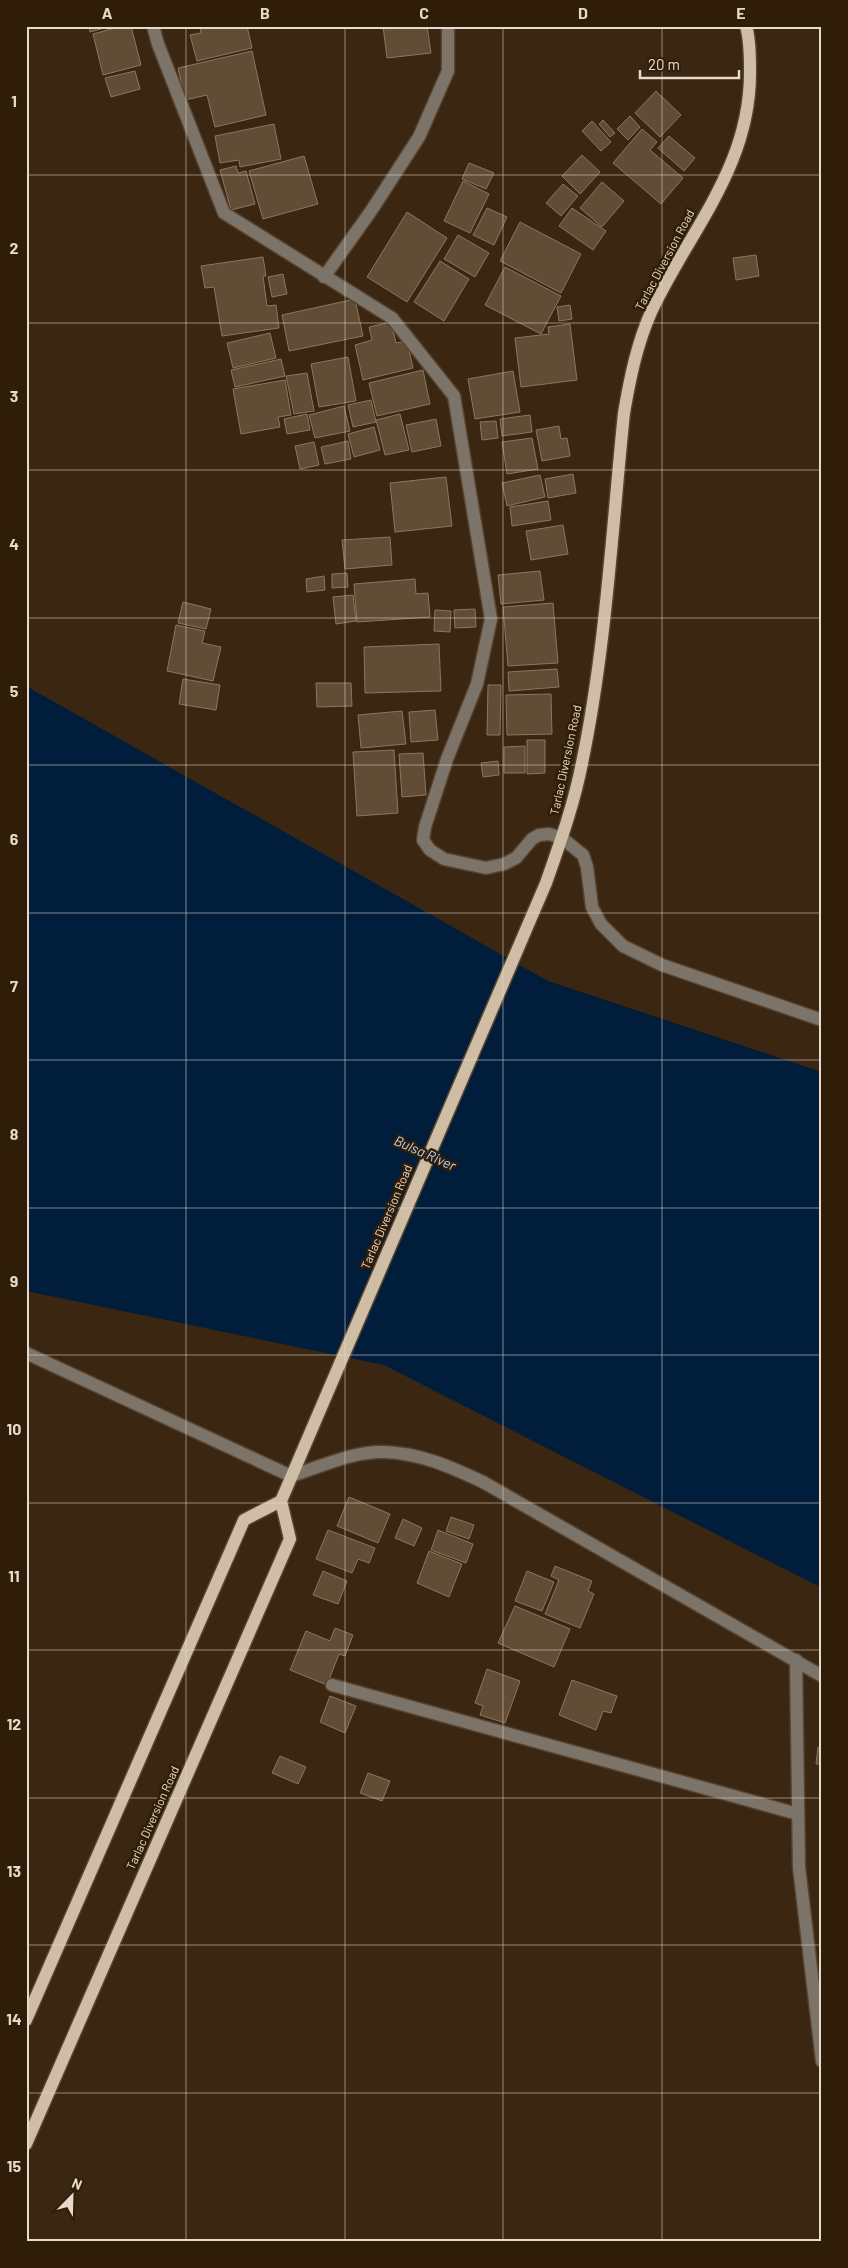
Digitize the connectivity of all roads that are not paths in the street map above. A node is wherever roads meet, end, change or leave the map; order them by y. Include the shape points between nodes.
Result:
1 (153, 26) edge
2 (448, 26) edge
3 (746, 26) edge
4 (324, 277) junction
5 (562, 838) junction
6 (822, 1020) edge
7 (26, 1354) edge
8 (291, 1476) junction
9 (280, 1501) junction
10 (796, 1660) junction
11 (822, 1676) edge
12 (332, 1685) dead end
13 (798, 1814) junction
14 (26, 2020) edge
15 (822, 2061) edge
16 (26, 2144) edge

1 - 4 street via 224,212
2 - 4 street via 448,71 419,137
3 - 5 main road, Tarlac Diversion Road via 750,84 741,139 732,166 652,312 631,371 596,683 582,763
4 - 5 street via 392,318 454,396 491,619 477,684 447,759 423,840 430,850 444,859 486,868 516,858 539,834
5 - 6 street via 583,855 588,867 592,907 601,924 623,946 662,965
5 - 8 main road, Tarlac Diversion Road
7 - 8 street
8 - 9 main road, Tarlac Diversion Road
8 - 10 street via 356,1456 382,1452 416,1455 447,1466 483,1482
9 - 14 main road via 244,1520
9 - 16 main road, Tarlac Diversion Road via 290,1539
10 - 11 street
10 - 13 street
12 - 13 street
13 - 15 street via 799,1867

